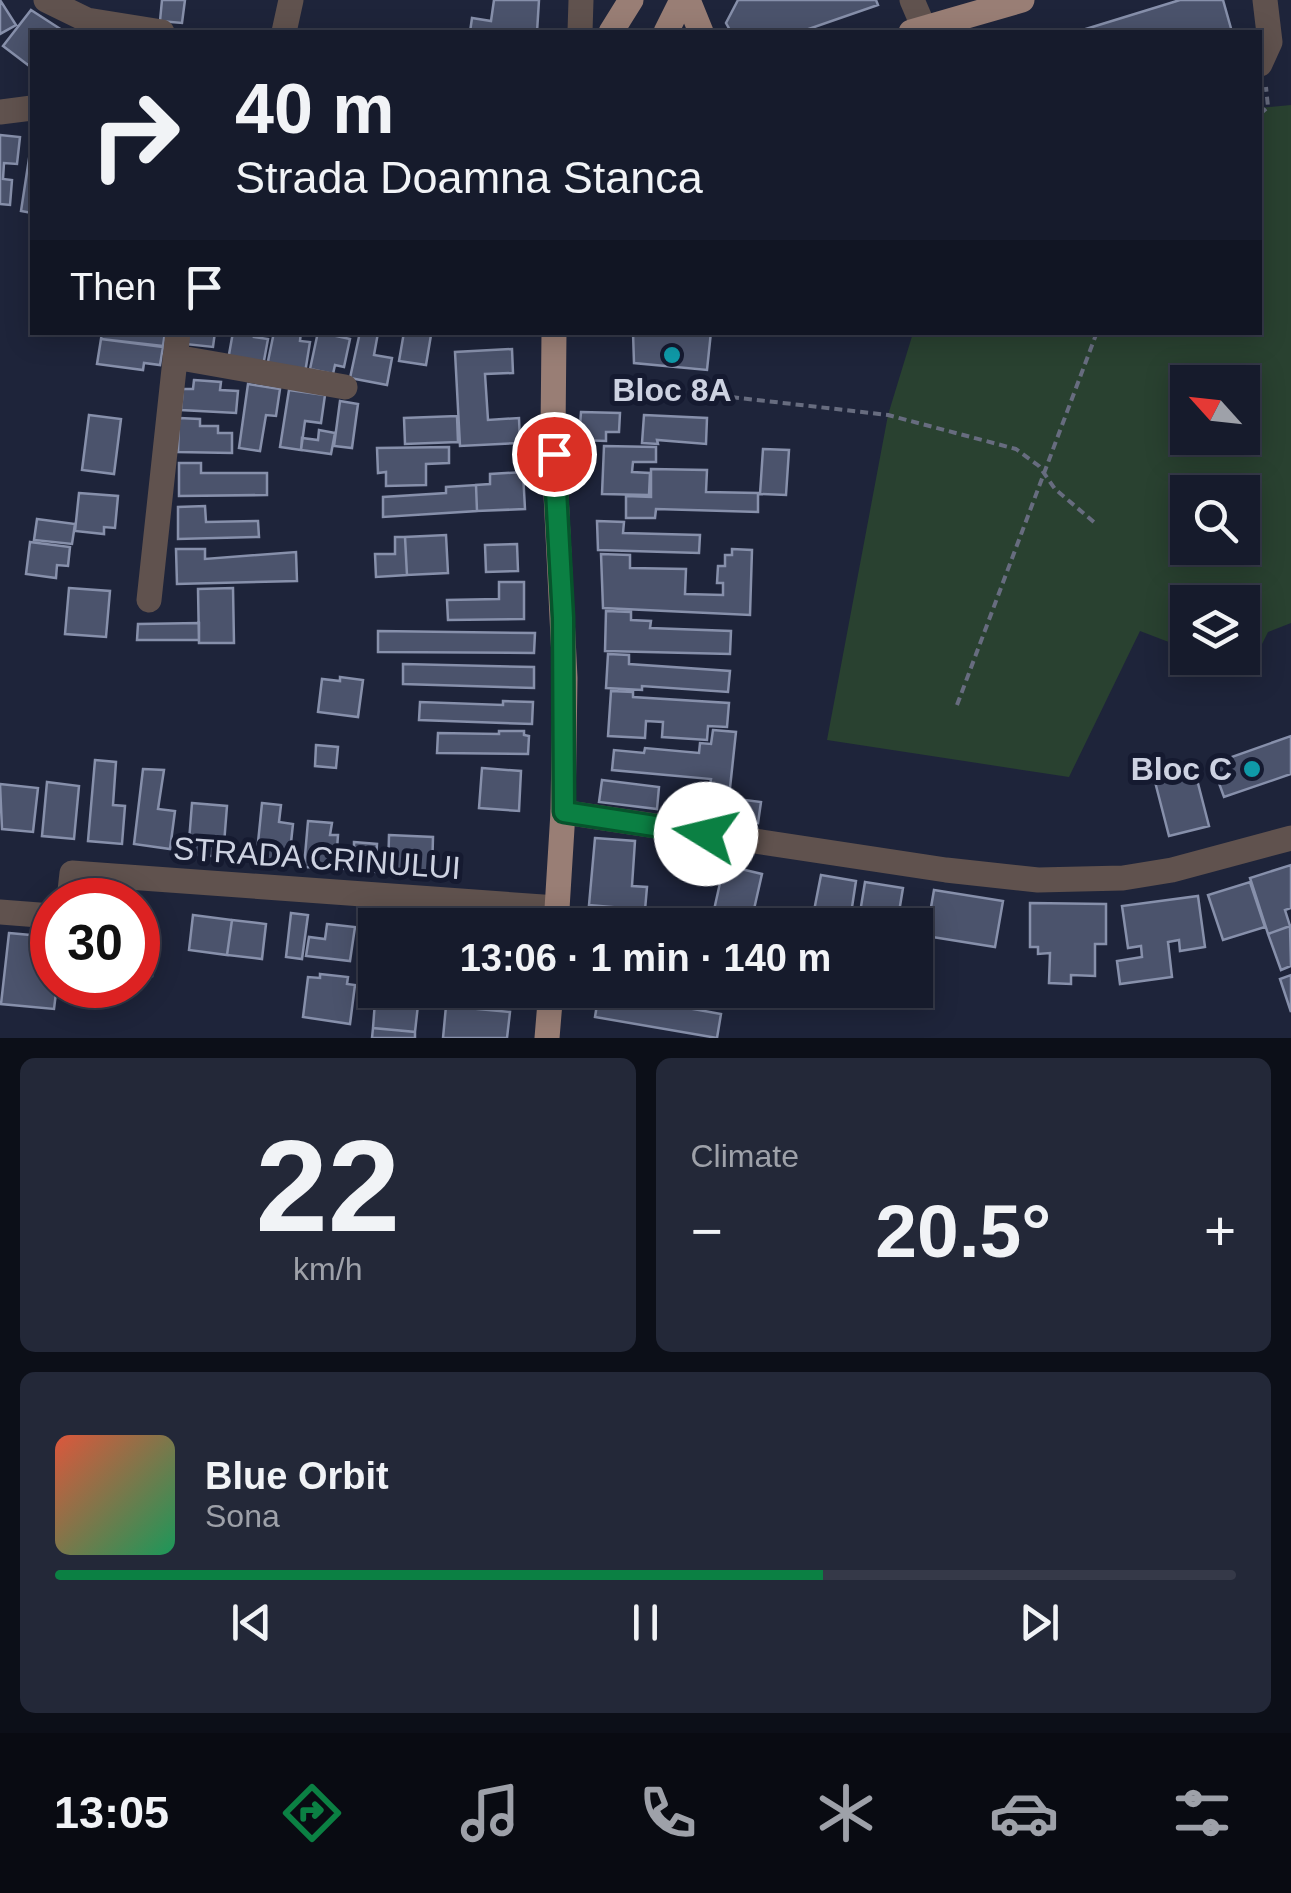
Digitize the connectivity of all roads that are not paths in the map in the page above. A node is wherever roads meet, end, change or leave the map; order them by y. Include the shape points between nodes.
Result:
1 (46, 0) edge
2 (291, 0) edge
3 (581, 0) edge
4 (631, 0) edge
5 (685, 0) edge
6 (912, 0) edge
7 (1022, 0) edge
8 (1265, 0) edge
9 (150, 30) edge
10 (284, 30) edge
11 (580, 30) edge
12 (612, 30) edge
13 (667, 30) edge
14 (700, 30) edge
15 (918, 30) edge
16 (1262, 60) edge
17 (30, 108) edge
18 (0, 112) edge
19 (554, 335) edge
20 (568, 335) edge
21 (176, 344) edge
22 (556, 374) junction
23 (345, 386) dead end
24 (150, 600) dead end
25 (564, 812) junction
26 (1291, 838) edge
27 (71, 878) edge
28 (128, 878) edge
29 (160, 881) edge
30 (467, 908) edge
31 (558, 908) edge
32 (0, 912) edge
33 (30, 914) edge
34 (550, 1008) edge
35 (548, 1038) edge

1 - 9 street via 87,20
2 - 10 street
3 - 11 street
4 - 12 main road
5 - 13 main road
5 - 14 main road
6 - 15 street
7 - 15 main road
8 - 16 street via 1270,42
17 - 18 street
19 - 22 main road
20 - 22 main road
21 - 23 street
21 - 24 street
22 - 25 main road
25 - 26 street via 1038,880 1172,870
25 - 31 main road
27 - 28 street, STRADA CRINULUI via 72,873
29 - 30 street, STRADA CRINULUI
32 - 33 street
34 - 35 main road

